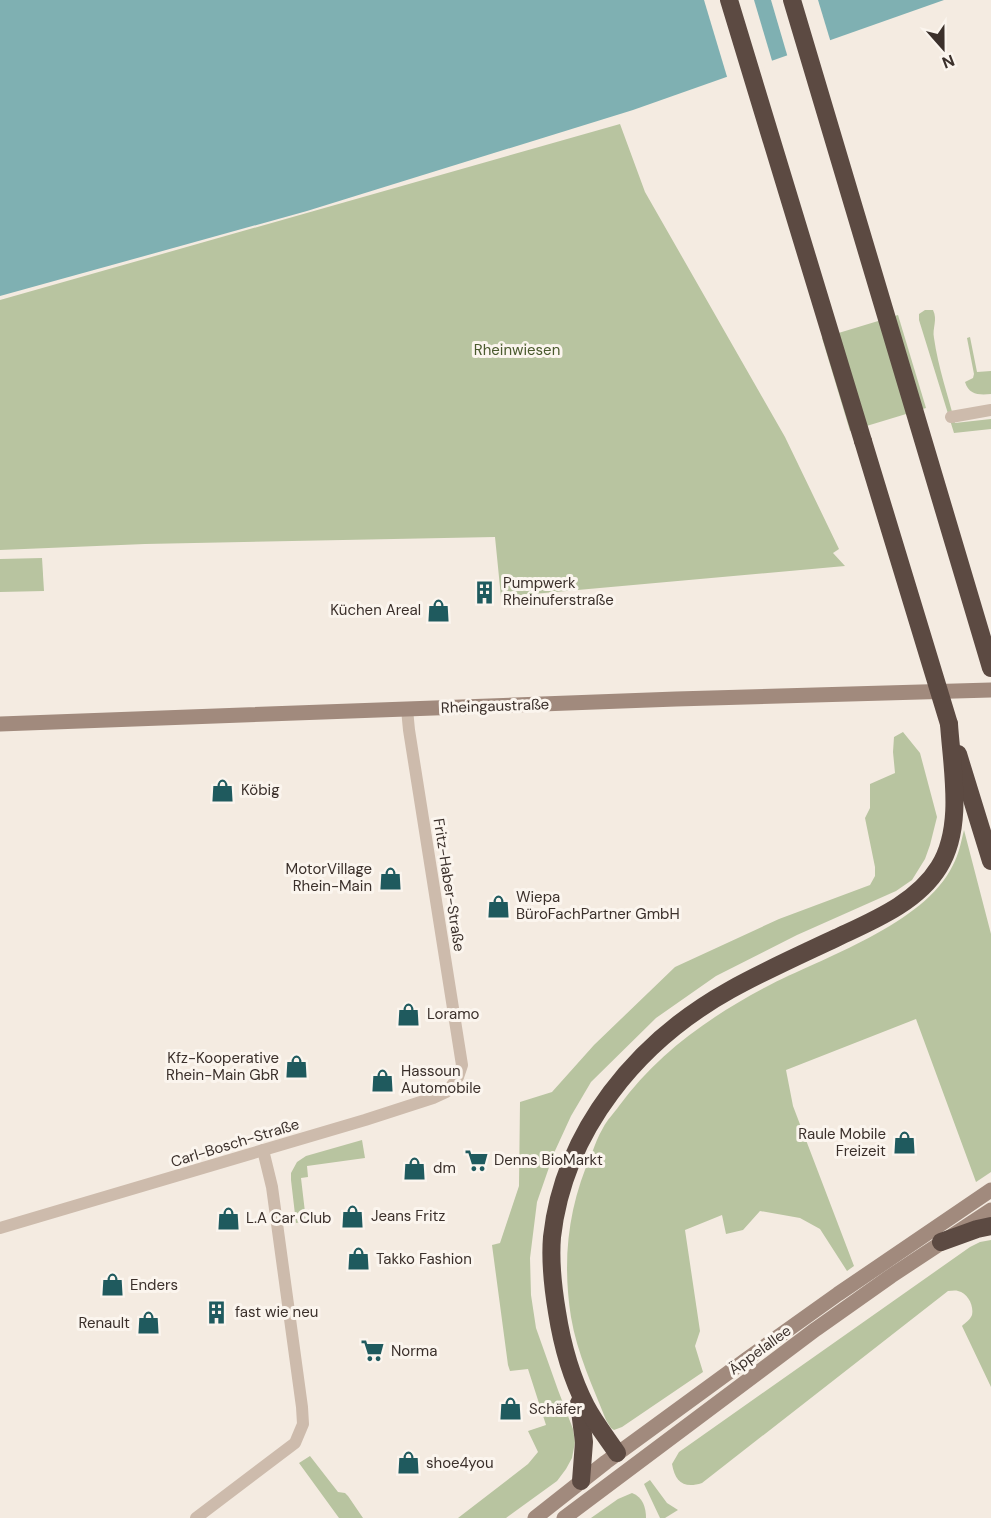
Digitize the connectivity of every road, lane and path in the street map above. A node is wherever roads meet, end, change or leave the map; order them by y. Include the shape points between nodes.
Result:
1 (729, 0) edge
2 (792, 0) edge
3 (991, 410) edge
4 (951, 417) dead end
5 (991, 668) edge
6 (991, 690) edge
7 (407, 709) junction
8 (0, 724) edge
9 (949, 724) junction
10 (991, 861) edge
11 (462, 1065) joint
12 (262, 1150) junction
13 (991, 1190) edge
14 (991, 1210) edge
15 (991, 1226) edge
16 (0, 1228) edge
17 (941, 1242) junction
18 (577, 1387) junction
19 (617, 1453) junction
20 (629, 1470) junction
21 (581, 1481) junction
22 (196, 1518) edge
23 (535, 1518) edge
24 (564, 1518) edge

1 - 9 highway, bridge
2 - 5 highway
3 - 4 street
6 - 7 main road, Rheingaustraße
7 - 8 main road, Rheingaustraße
7 - 11 street, Fritz-Haber-Straße
9 - 10 highway
9 - 18 highway via 954,822 946,854 931,878 878,918 757,976 699,1010 625,1074 588,1128 565,1181 552,1238 558,1321
11 - 12 street, Carl-Bosch-Straße via 455,1083 441,1095
12 - 16 street, Carl-Bosch-Straße
12 - 22 street via 272,1187 303,1424 295,1443
13 - 19 main road, Äppelallee
14 - 17 main road, Äppelallee
15 - 17 highway
17 - 20 main road, Äppelallee via 816,1329
18 - 19 highway
18 - 21 highway via 584,1442
19 - 20 main road
19 - 21 main road, Äppelallee
20 - 24 main road, Äppelallee
21 - 23 main road, Äppelallee

